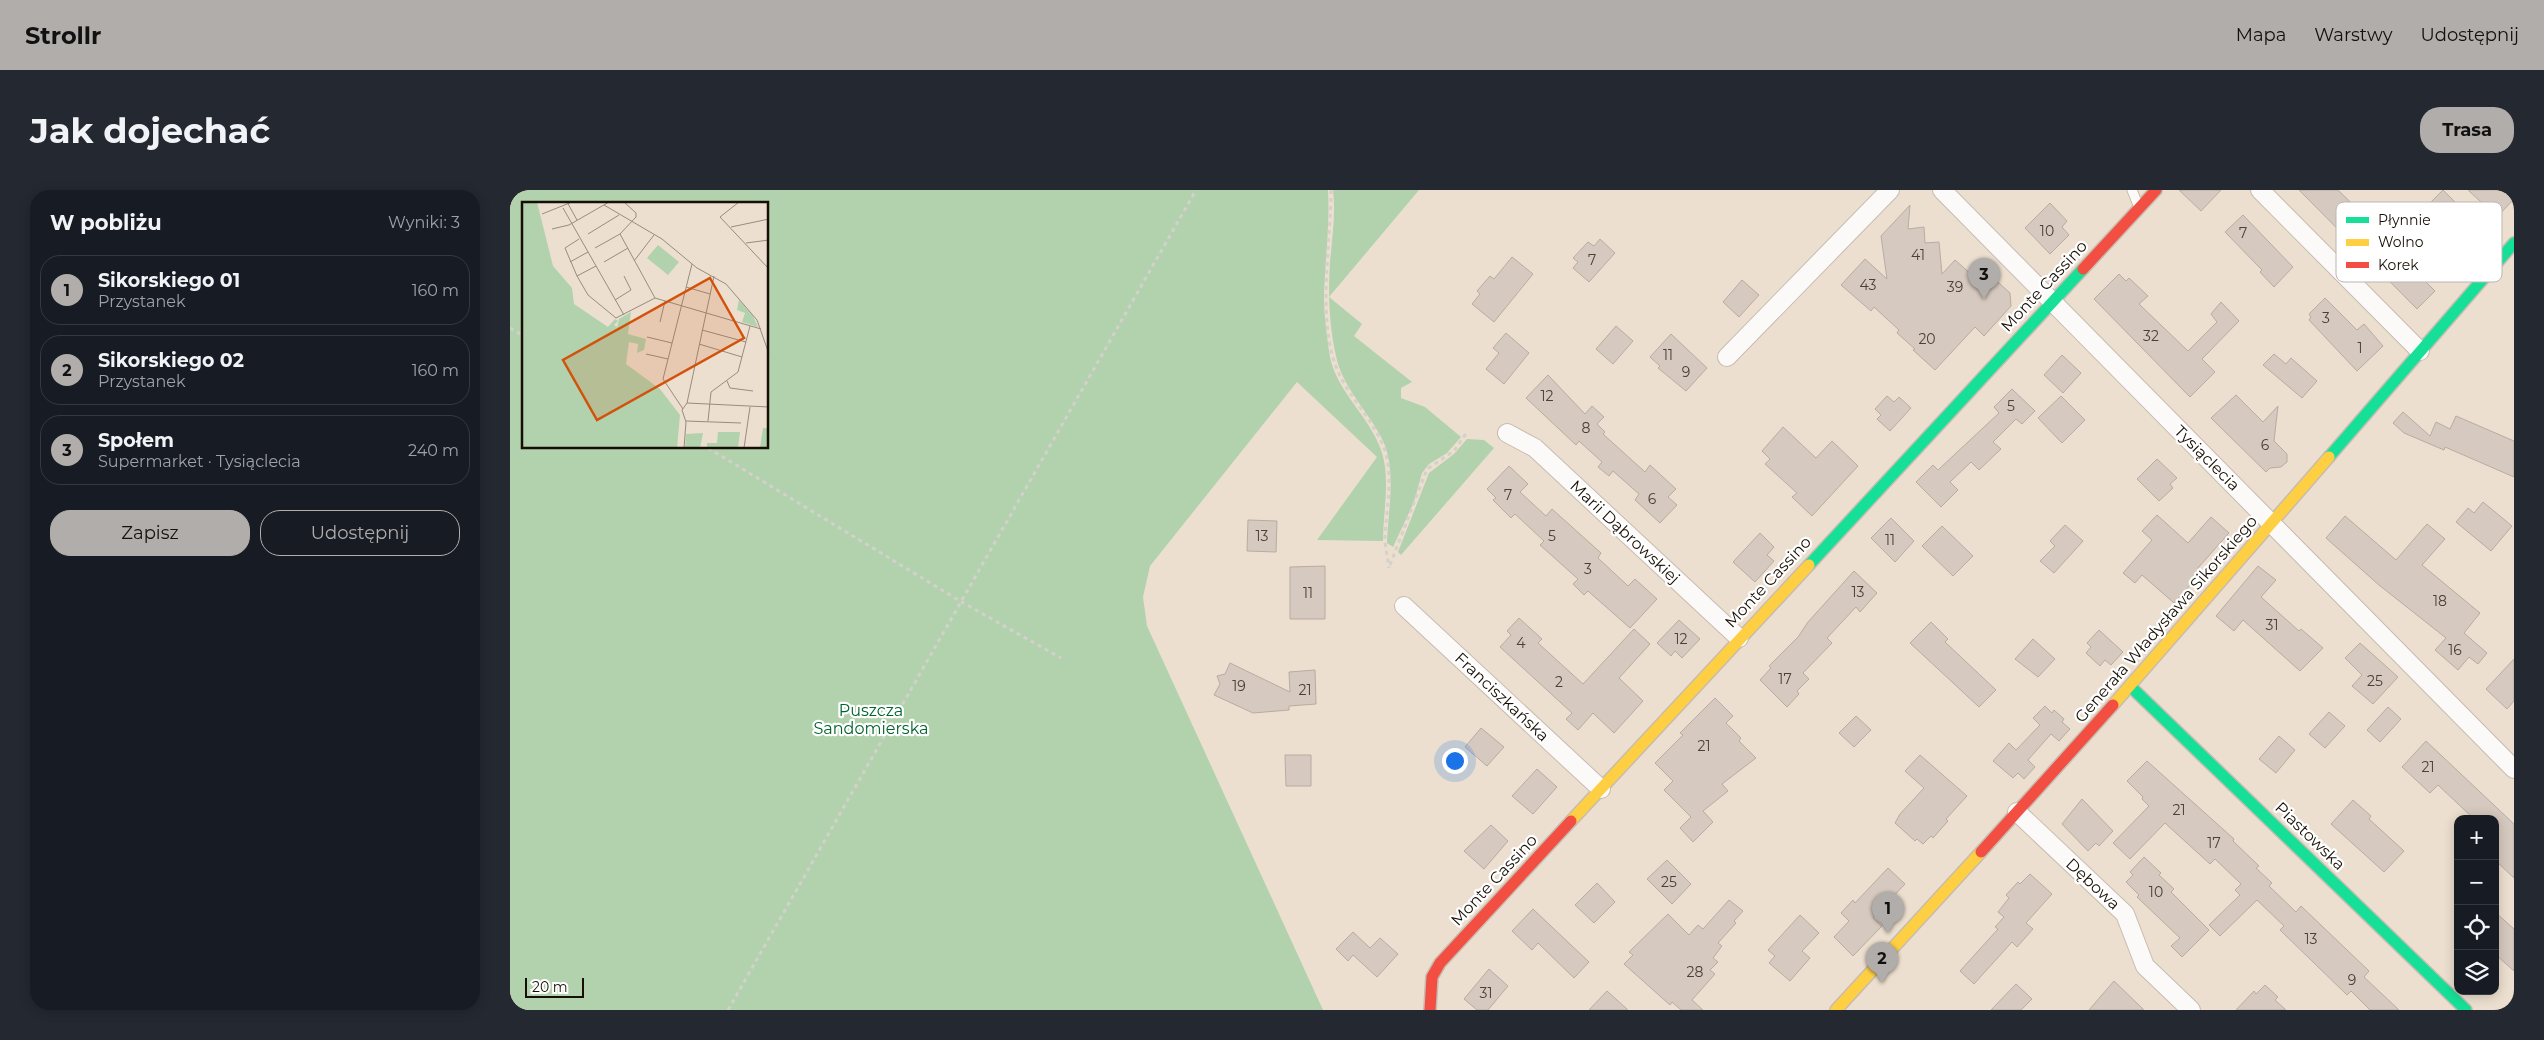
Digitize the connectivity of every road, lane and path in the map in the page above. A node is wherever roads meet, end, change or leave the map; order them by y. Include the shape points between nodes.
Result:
1 (1196, 190) edge
2 (1332, 190) edge
3 (1890, 190) edge
4 (1942, 190) edge
5 (2132, 190) edge
6 (2156, 190) edge
7 (2260, 190) edge
8 (2139, 208) junction
9 (2514, 243) edge
10 (2502, 257) edge
11 (2336, 266) edge
12 (2351, 282) edge
13 (2480, 282) edge
14 (2052, 302) junction
15 (510, 328) edge
16 (522, 335) edge
17 (2420, 351) junction
18 (1728, 357) dead end
19 (1467, 432) dead end
20 (1508, 433) dead end
21 (710, 449) edge
22 (2271, 524) junction
23 (960, 601) junction
24 (1404, 606) dead end
25 (1739, 638) junction
26 (1061, 658) dead end
27 (2130, 686) junction
28 (2514, 769) edge
29 (1601, 789) junction
30 (2017, 812) junction
31 (728, 1010) edge
32 (1430, 1010) edge
33 (1836, 1010) edge
34 (2191, 1010) edge
35 (2466, 1010) edge

1 - 23 path
2 - 19 path via 1326,304 1332,351 1342,381 1380,438 1386,455 1385,541 1389,568 1412,511 1420,481 1427,469 1454,451
3 - 18 street
4 - 14 street, Tysiąclecia
5 - 8 lane
6 - 8 street, Monte Cassino
7 - 11 street
8 - 14 street, Monte Cassino
9 - 10 street, Generała Władysława Sikorskiego
12 - 17 street
13 - 17 street, Generała Władysława Sikorskiego
14 - 22 street, Tysiąclecia
14 - 25 street, Monte Cassino
15 - 16 path
17 - 22 street, Generała Władysława Sikorskiego
20 - 25 street, Marii Dąbrowskiej via 1535,448
21 - 23 path
22 - 27 street, Generała Władysława Sikorskiego
22 - 28 street, Tysiąclecia
23 - 26 path
23 - 31 path
24 - 29 street, Franciszkańska
25 - 29 street, Monte Cassino
27 - 30 street, Generała Władysława Sikorskiego
27 - 35 street, Piastowska
29 - 32 street, Monte Cassino via 1440,962 1432,977
30 - 33 street, Generała Władysława Sikorskiego
30 - 34 street, Dębowa via 2125,914 2145,966

